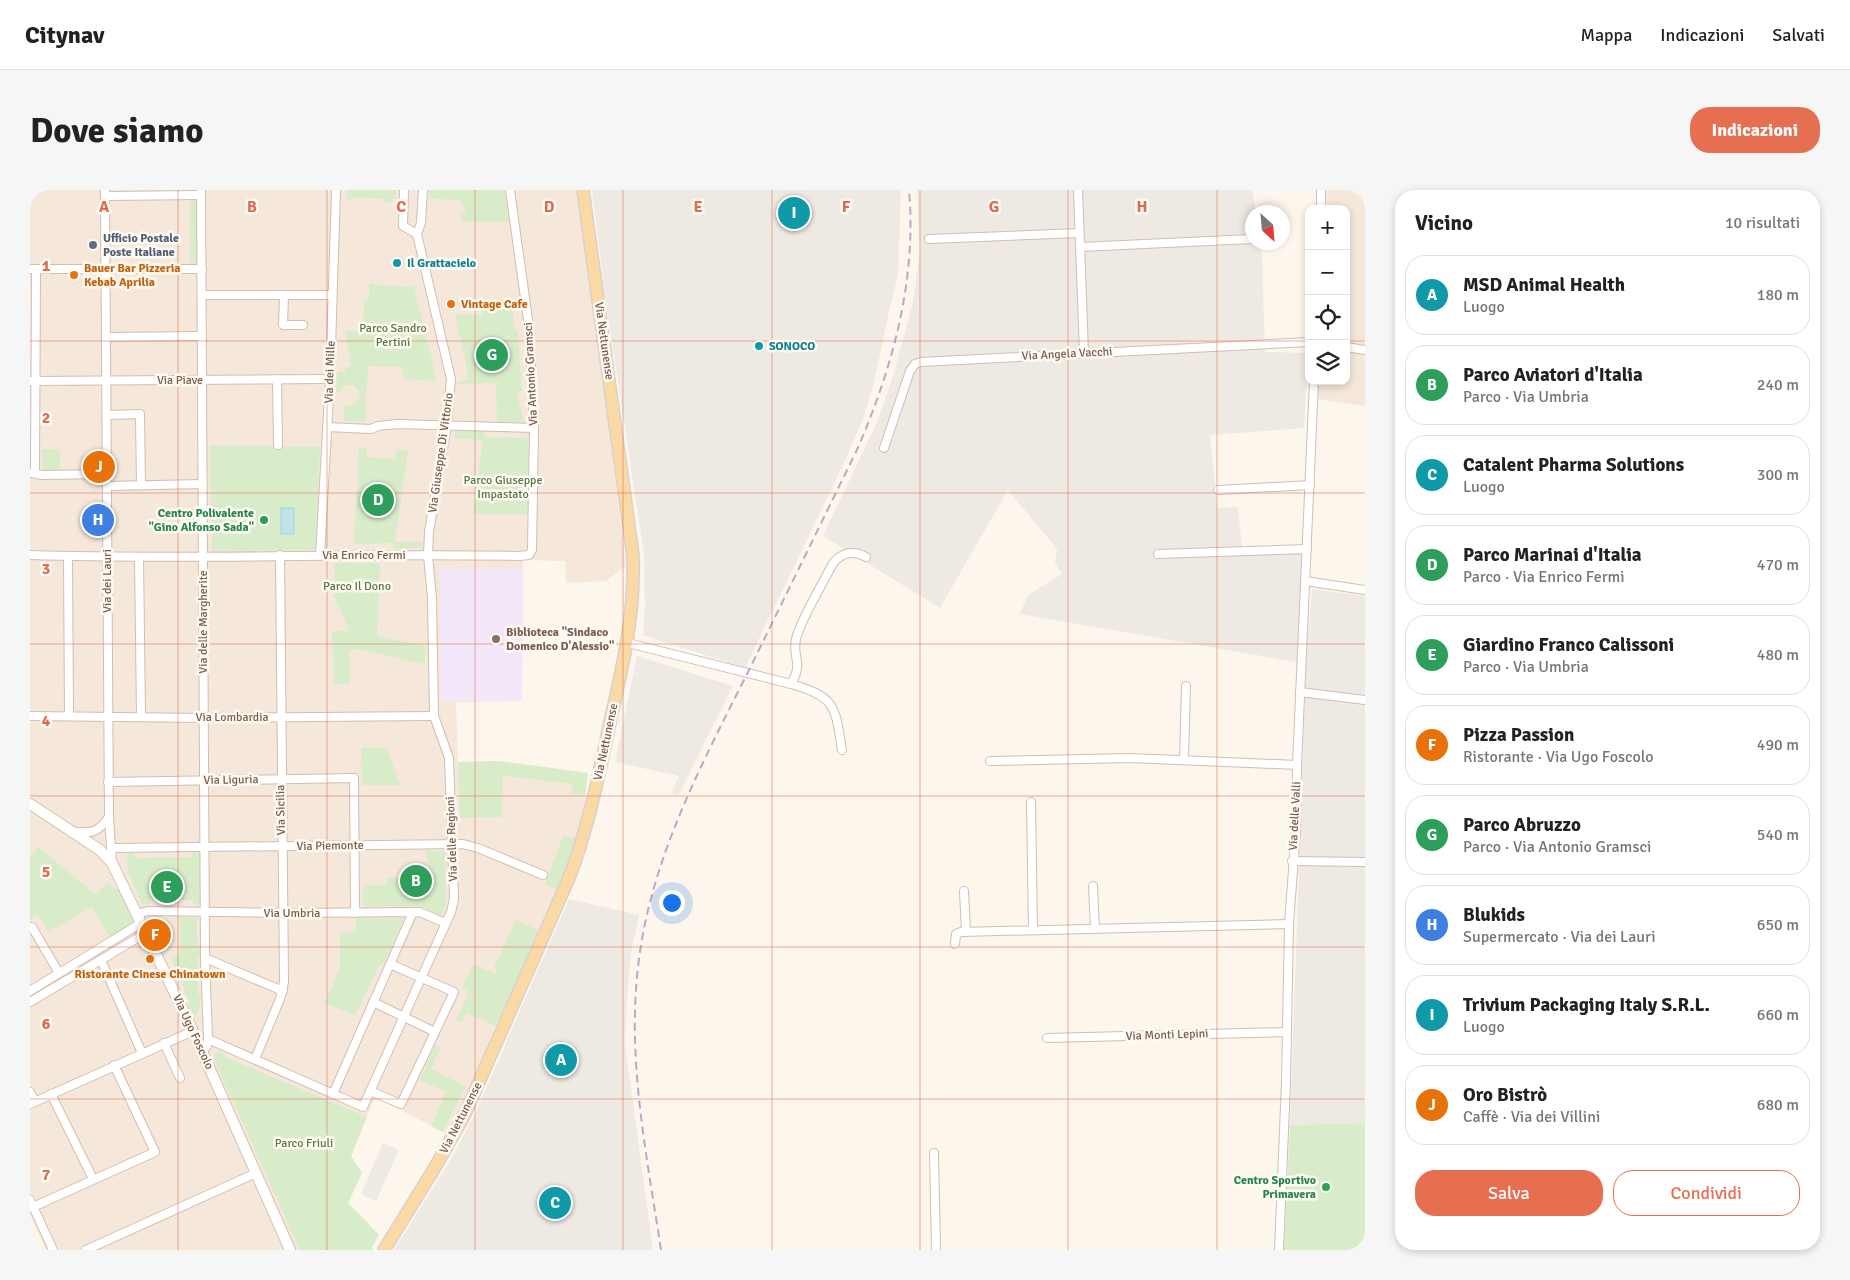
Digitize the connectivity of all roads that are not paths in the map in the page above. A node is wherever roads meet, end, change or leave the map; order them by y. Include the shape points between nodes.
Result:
1 (336, 190) edge
2 (404, 190) edge
3 (423, 190) edge
4 (510, 190) edge
5 (584, 190) edge
6 (1078, 190) edge
7 (1321, 190) edge
8 (201, 192) edge
9 (105, 193) edge
10 (1320, 205) edge
11 (1079, 233) junction
12 (417, 234) junction
13 (929, 239) dead end
14 (1245, 239) edge
15 (1080, 247) junction
16 (33, 269) edge
17 (106, 269) junction
18 (202, 269) junction
19 (202, 294) junction
20 (332, 294) junction
21 (284, 295) junction
22 (33, 310) edge
23 (303, 325) dead end
24 (202, 336) junction
25 (106, 337) junction
26 (1305, 342) edge
27 (1350, 348) edge
28 (1365, 350) edge
29 (1084, 354) junction
30 (277, 379) junction
31 (330, 379) junction
32 (106, 380) junction
33 (202, 380) junction
34 (33, 381) edge
35 (1314, 385) edge
36 (107, 415) junction
37 (447, 425) junction
38 (327, 427) junction
39 (534, 428) junction
40 (278, 445) dead end
41 (884, 448) dead end
42 (32, 473) edge
43 (107, 474) junction
44 (203, 484) junction
45 (141, 485) junction
46 (1310, 485) junction
47 (107, 486) junction
48 (1218, 490) dead end
49 (1307, 549) junction
50 (1158, 554) dead end
51 (30, 555) edge
52 (280, 555) junction
53 (320, 555) junction
54 (428, 555) junction
55 (68, 556) junction
56 (203, 556) junction
57 (525, 556) joint
58 (866, 556) dead end
59 (107, 557) junction
60 (140, 557) junction
61 (1305, 582) junction
62 (1365, 590) edge
63 (628, 643) junction
64 (791, 684) junction
65 (1186, 686) dead end
66 (1300, 692) junction
67 (1365, 700) edge
68 (30, 716) edge
69 (68, 716) junction
70 (108, 716) junction
71 (141, 716) junction
72 (434, 716) junction
73 (204, 718) junction
74 (281, 718) junction
75 (842, 750) dead end
76 (1184, 760) junction
77 (990, 761) dead end
78 (1297, 765) junction
79 (281, 780) junction
80 (204, 781) junction
81 (108, 782) junction
82 (1031, 802) dead end
83 (30, 804) edge
84 (109, 817) junction
85 (72, 832) junction
86 (452, 844) junction
87 (354, 846) junction
88 (282, 847) junction
89 (112, 848) junction
90 (204, 848) junction
91 (1292, 861) junction
92 (1365, 862) edge
93 (112, 863) junction
94 (543, 875) dead end
95 (1093, 886) dead end
96 (964, 891) dead end
97 (205, 912) junction
98 (413, 912) junction
99 (283, 913) junction
100 (355, 913) junction
101 (139, 918) junction
102 (445, 923) junction
103 (1289, 924) junction
104 (32, 927) dead end
105 (1095, 929) junction
106 (1033, 930) junction
107 (966, 932) junction
108 (146, 933) junction
109 (955, 944) dead end
110 (205, 958) junction
111 (101, 960) junction
112 (390, 964) junction
113 (59, 973) junction
114 (421, 977) junction
115 (30, 991) edge
116 (283, 991) junction
117 (30, 1002) edge
118 (373, 1002) junction
119 (403, 1016) junction
120 (193, 1031) junction
121 (435, 1032) junction
122 (1287, 1032) junction
123 (1047, 1038) dead end
124 (208, 1039) junction
125 (164, 1043) junction
126 (202, 1052) junction
127 (142, 1053) junction
128 (255, 1059) junction
129 (114, 1066) junction
130 (180, 1078) dead end
131 (370, 1091) junction
132 (30, 1092) edge
133 (51, 1094) junction
134 (333, 1094) junction
135 (32, 1103) edge
136 (934, 1153) dead end
137 (256, 1173) junction
138 (93, 1180) junction
139 (31, 1204) edge
140 (53, 1250) edge
141 (88, 1250) edge
142 (290, 1250) edge
143 (384, 1250) edge
144 (936, 1250) edge
145 (1279, 1250) edge

1 - 20 street, Via dei Mille
2 - 12 street, Via Giuseppe Di Vittorio via 403,226
3 - 12 street, Via Giuseppe Di Vittorio
4 - 39 street, Via Antonio Gramsci via 529,327
5 - 63 main road, Via Nettunense via 632,556 633,596
6 - 11 street
7 - 10 street
8 - 9 street
8 - 18 street, Via delle Margherite
9 - 17 street, Via dei Lauri
11 - 13 street
11 - 15 street
12 - 37 street, Via Giuseppe Di Vittorio via 450,372
14 - 15 street
15 - 29 street
16 - 17 street
16 - 22 street
17 - 18 street
17 - 25 street, Via dei Lauri
18 - 19 street, Via delle Margherite
19 - 21 street
19 - 24 street, Via delle Margherite
20 - 21 street
20 - 31 street, Via dei Mille
21 - 23 street via 283,325
22 - 34 street
24 - 25 street
24 - 33 street, Via delle Margherite
25 - 32 street, Via dei Lauri
26 - 29 street, Via Angela Vacchi
27 - 28 street
29 - 41 street, Via Angela Vacchi via 918,363 910,371
30 - 31 street, Via Piave
30 - 33 street, Via Piave
30 - 40 street
31 - 38 street, Via dei Mille
32 - 33 street, Via Piave
32 - 34 street, Via Piave
32 - 36 street, Via dei Lauri
33 - 44 street, Via delle Margherite
34 - 42 street
35 - 46 street, Via delle Valli
36 - 43 street, Via dei Lauri
36 - 45 street via 140,414
37 - 38 street via 397,424 371,429
37 - 39 street
37 - 54 street, Via Giuseppe Di Vittorio
38 - 53 street, Via dei Mille
39 - 57 street, Via Antonio Gramsci via 532,550
42 - 43 street
43 - 47 street, Via dei Lauri
44 - 45 street
44 - 56 street, Via delle Margherite
45 - 47 street
46 - 48 street
46 - 49 street, Via delle Valli
47 - 59 street, Via dei Lauri
49 - 50 street
49 - 61 street, Via delle Valli
51 - 55 street, Via Enrico Fermi
52 - 53 street, Via Enrico Fermi
52 - 56 street, Via Enrico Fermi
52 - 74 street, Via Sicilia
53 - 54 street, Via Enrico Fermi
54 - 57 street, Via Enrico Fermi
54 - 72 street, Via delle Regioni
55 - 59 street, Via Enrico Fermi
55 - 69 street
56 - 60 street, Via Enrico Fermi
56 - 73 street, Via delle Margherite
58 - 64 street via 847,553 832,565 799,631 796,646 798,669
59 - 60 street, Via Enrico Fermi
59 - 70 street, Via dei Lauri
60 - 71 street
61 - 62 street
61 - 66 street, Via delle Valli
63 - 64 street
63 - 143 main road, Via Nettunense via 592,806 569,878 464,1116
64 - 75 street via 815,692 831,704
65 - 76 street
66 - 67 street
66 - 78 street, Via delle Valli
68 - 69 street, Via Lombardia
69 - 70 street, Via Lombardia
70 - 71 street, Via Lombardia
70 - 81 street, Via dei Lauri
71 - 73 street, Via Lombardia
72 - 74 street, Via Lombardia
72 - 86 street, Via delle Regioni via 449,758
73 - 74 street, Via Lombardia
73 - 80 street, Via delle Margherite
74 - 79 street, Via Sicilia
76 - 77 street
76 - 78 street
78 - 91 street, Via delle Valli
79 - 80 street, Via Liguria
79 - 87 street, Via Liguria via 354,778
79 - 88 street, Via Sicilia
80 - 81 street, Via Liguria
80 - 90 street, Via delle Margherite
81 - 84 street, Via dei Lauri
82 - 106 street
83 - 85 street, Via Ugo Foscolo
84 - 85 street via 94,831
84 - 89 street, Via dei Lauri
85 - 93 street, Via Ugo Foscolo via 100,850
86 - 87 street, Via Piemonte
86 - 94 street, Via Piemonte via 476,847
86 - 102 street, Via delle Regioni via 454,900
87 - 88 street, Via Piemonte
87 - 100 street
88 - 90 street, Via Piemonte
88 - 99 street, Via Sicilia
89 - 90 street, Via Piemonte
89 - 93 street, Via dei Lauri
90 - 97 street, Via delle Margherite
91 - 92 street
91 - 103 street, Via delle Valli
93 - 101 street, Via Ugo Foscolo
95 - 105 street
96 - 107 street
97 - 99 street, Via Umbria
97 - 101 street, Via Umbria via 148,911
97 - 110 street, Via delle Margherite
98 - 100 street, Via Umbria
98 - 102 street, Via Umbria
98 - 112 street
99 - 100 street, Via Umbria
99 - 116 street, Via Sicilia
101 - 108 street, Via Ugo Foscolo
101 - 113 street
102 - 114 street, Via delle Regioni
103 - 105 street
103 - 122 street, Via delle Valli
104 - 113 street
105 - 106 street
106 - 107 street
107 - 109 street via 956,934
108 - 111 street
108 - 120 street, Via Ugo Foscolo
110 - 116 street
110 - 124 street, Via delle Margherite
111 - 117 street
111 - 127 street
112 - 114 street
112 - 118 street
113 - 115 street
114 - 119 street, Via delle Regioni
114 - 121 street via 454,992
116 - 128 street, Via Sicilia
118 - 119 street
118 - 134 street
119 - 121 street
119 - 131 street, Via delle Regioni
120 - 125 street
120 - 126 street, Via Ugo Foscolo
121 - 131 street via 401,1104
122 - 123 street, Via Monti Lepini
122 - 145 street, Via delle Valli
124 - 126 street, Via delle Margherite
124 - 128 street
125 - 127 street
125 - 130 street
126 - 137 street, Via Ugo Foscolo
127 - 129 street
128 - 134 street
129 - 133 street
129 - 138 street via 155,1152
131 - 134 street, Via delle Regioni via 363,1107
132 - 135 street
133 - 135 street
133 - 138 street
136 - 144 street
137 - 141 street
137 - 142 street, Via Ugo Foscolo
138 - 139 street
139 - 140 street

